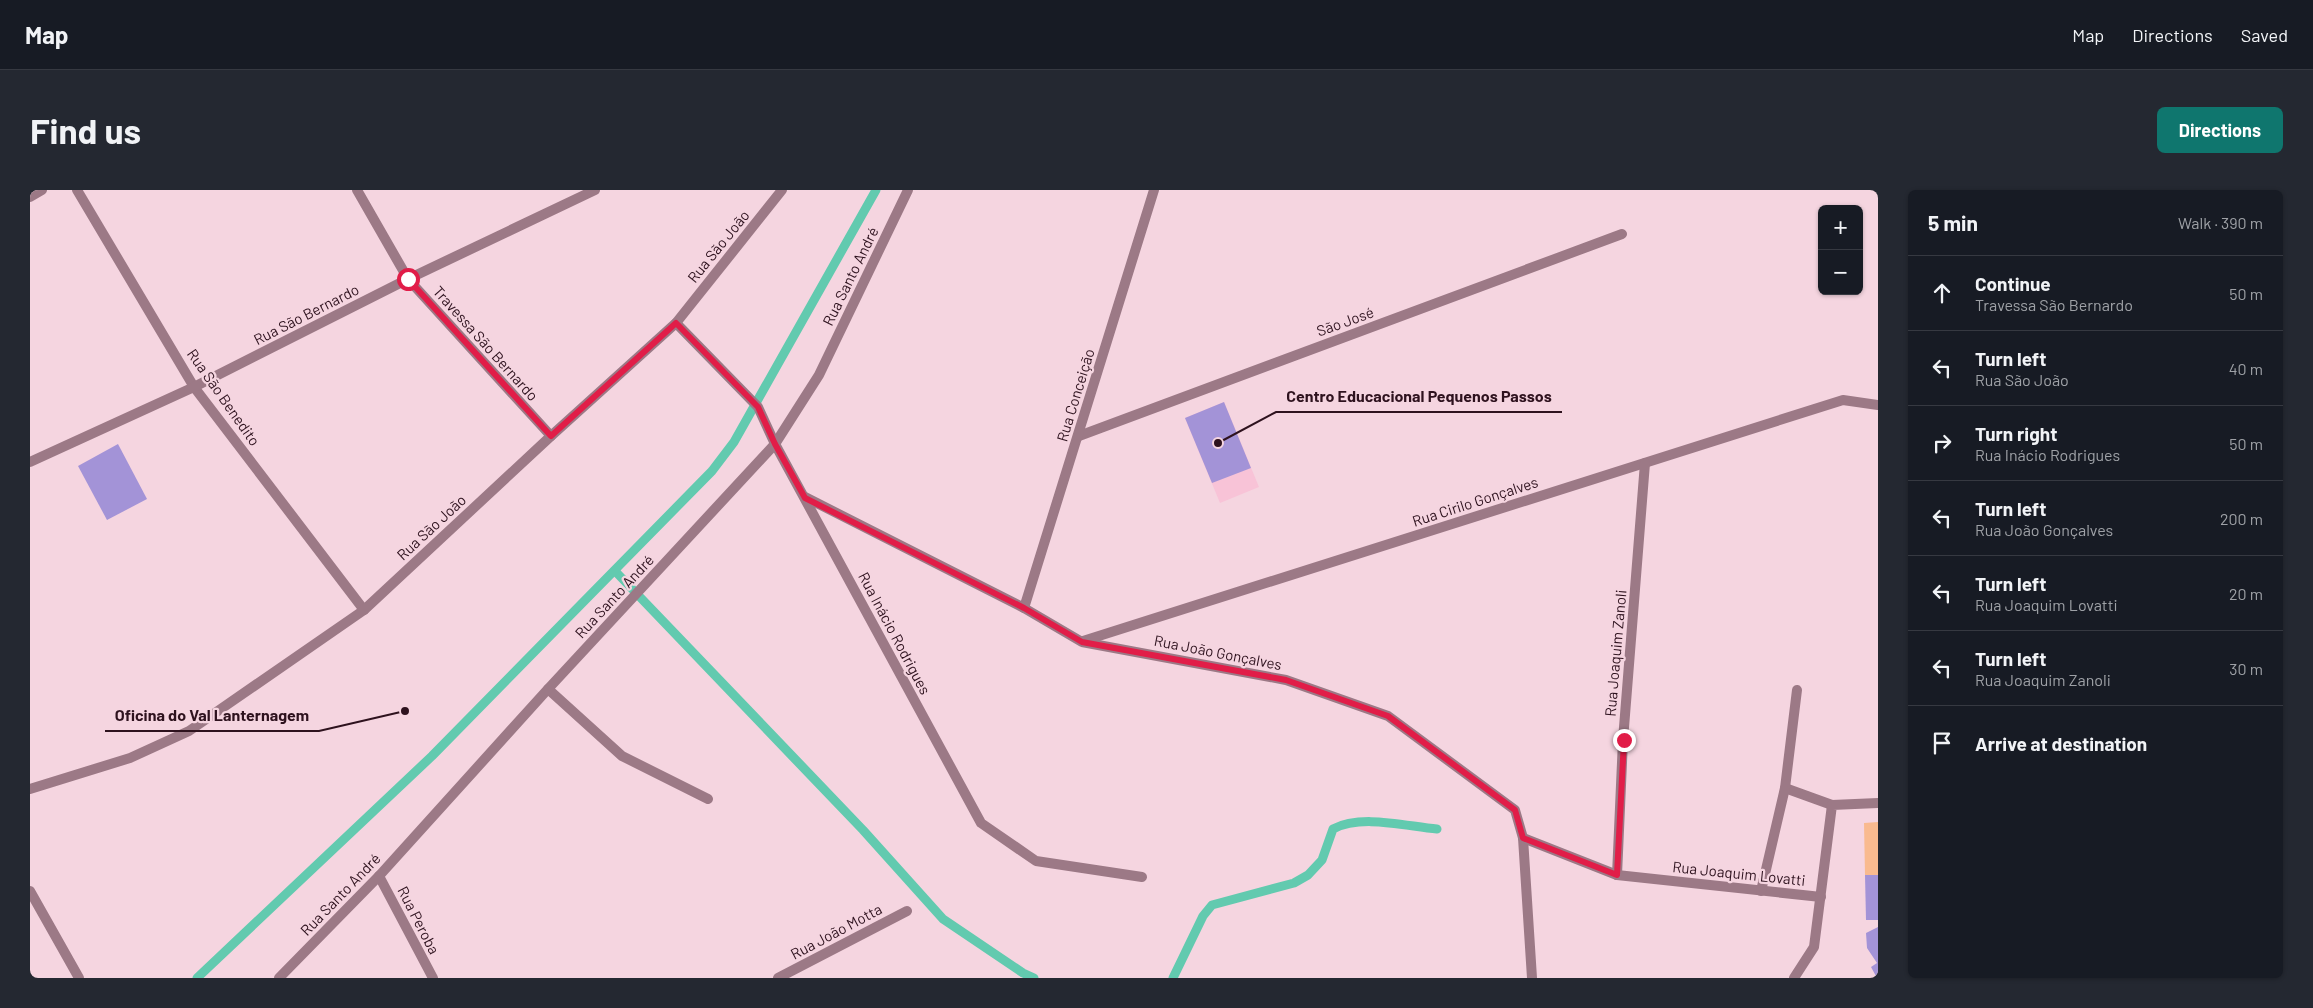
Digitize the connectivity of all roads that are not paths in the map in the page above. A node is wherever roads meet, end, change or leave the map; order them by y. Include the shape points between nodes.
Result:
1 (42, 190) edge
2 (77, 190) edge
3 (357, 190) edge
4 (595, 190) edge
5 (782, 190) edge
6 (908, 190) edge
7 (1154, 190) edge
8 (30, 196) edge
9 (1622, 234) dead end
10 (408, 279) junction
11 (676, 323) junction
12 (194, 387) junction
13 (1878, 405) edge
14 (551, 436) junction
15 (1078, 436) junction
16 (775, 444) junction
17 (30, 462) edge
18 (1646, 463) junction
19 (805, 498) junction
20 (1024, 608) junction
21 (364, 610) junction
22 (1082, 642) junction
23 (548, 689) junction
24 (1797, 690) dead end
25 (1784, 788) junction
26 (30, 789) edge
27 (708, 799) dead end
28 (1878, 803) edge
29 (1832, 805) junction
30 (1523, 838) junction
31 (1617, 875) junction
32 (379, 876) junction
33 (1142, 877) dead end
34 (30, 891) edge
35 (1761, 891) junction
36 (1821, 897) junction
37 (907, 911) dead end
38 (78, 978) edge
39 (279, 978) edge
40 (432, 978) edge
41 (778, 978) edge
42 (1532, 978) edge
43 (1794, 978) edge

1 - 8 street
2 - 12 street, Rua São Benedito
3 - 10 street, Travessa São Bernardo
4 - 10 street, Rua São Bernardo
5 - 11 street, Rua São João
6 - 16 street, Rua Santo André via 819,375
7 - 15 street, Rua Conceição
9 - 15 street, São José
10 - 12 street, Rua São Bernardo
10 - 14 street, Travessa São Bernardo
11 - 14 street, Rua São João
11 - 16 street, Rua Inácio Rodrigues via 758,407
12 - 17 street, Rua São Bernardo
12 - 21 street, Rua São Benedito
13 - 18 street, Rua Cirilo Gonçalves via 1843,400
14 - 21 street, Rua São João
15 - 20 street, Rua Conceição
16 - 19 street, Rua Inácio Rodrigues
16 - 23 street, Rua Santo André
18 - 22 street, Rua Cirilo Gonçalves
18 - 31 street, Rua Joaquim Zanoli
19 - 20 street, Rua João Gonçalves
19 - 33 street, Rua Inácio Rodrigues via 981,823 1036,861
20 - 22 street, Rua João Gonçalves
21 - 26 street, Rua São João via 189,731 130,758
22 - 30 street, Rua João Gonçalves via 1286,680 1388,716 1515,810
23 - 27 street via 622,756
23 - 32 street, Rua Santo André
24 - 25 street
25 - 29 street
25 - 35 street
28 - 29 street
29 - 36 street, Rua Joaquim Lovatti
30 - 31 street, Rua Joaquim Lovatti
30 - 42 street, Rua João Gonçalves
31 - 35 street, Rua Joaquim Lovatti
32 - 39 street, Rua Santo André
32 - 40 street, Rua Peroba
34 - 38 street
35 - 36 street, Rua Joaquim Lovatti
36 - 43 street via 1814,947
37 - 41 street, Rua João Motta

